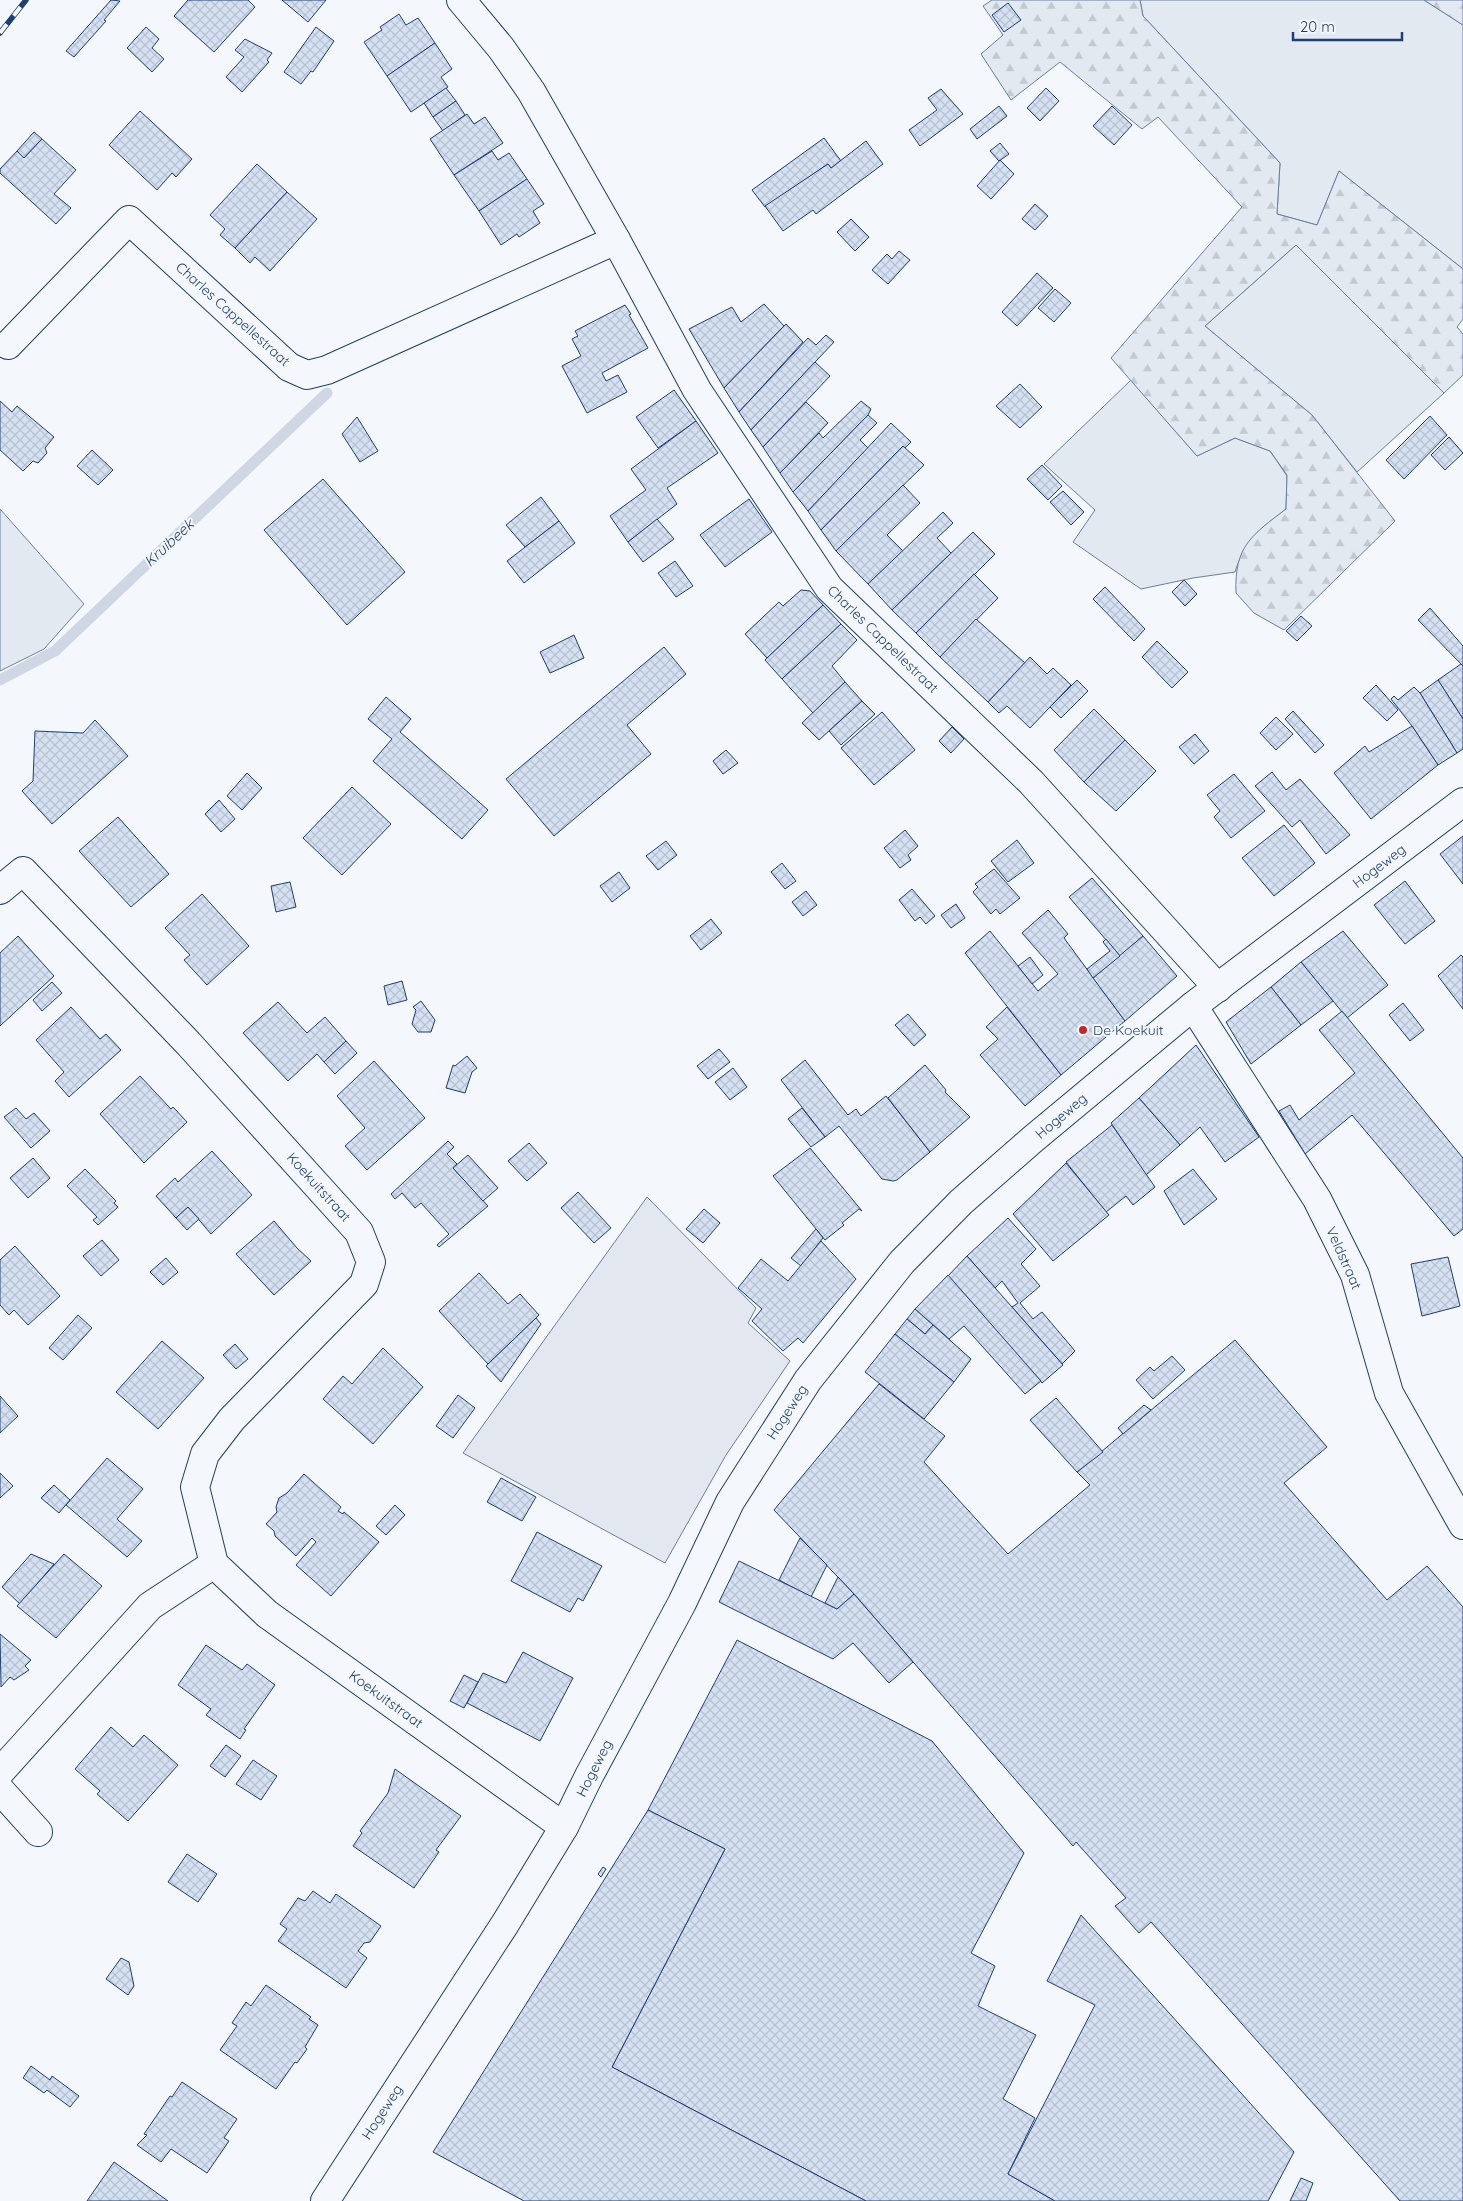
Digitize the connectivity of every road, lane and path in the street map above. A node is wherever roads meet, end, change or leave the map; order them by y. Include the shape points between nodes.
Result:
1 (461, 0) edge
2 (616, 240) junction
3 (8, 345) dead end
4 (1463, 802) edge
5 (0, 890) edge
6 (1218, 988) junction
7 (1193, 1006) junction
8 (1463, 1525) edge
9 (214, 1564) junction
10 (0, 1772) edge
11 (0, 1790) edge
12 (564, 1828) junction
13 (38, 1832) dead end
14 (325, 2201) edge

1 - 2 street, Charles Cappellestraat via 531,91
2 - 3 street, Charles Cappellestraat via 327,370 307,375 289,367 130,220
2 - 6 street, Charles Cappellestraat via 697,390 829,588 1031,782
4 - 6 street, Hogeweg
5 - 9 street, Koekuitstraat via 23,871 188,1043 359,1232 371,1262 364,1284 232,1419 205,1454 194,1487
6 - 7 street, Hogeweg
7 - 8 street, Veldstraat via 1317,1199 1355,1275 1389,1393
7 - 12 street, Hogeweg via 961,1202 902,1262 808,1380 730,1502 682,1603
9 - 10 street via 150,1606
9 - 12 street, Koekuitstraat via 267,1614
11 - 13 street
12 - 14 street, Hogeweg

